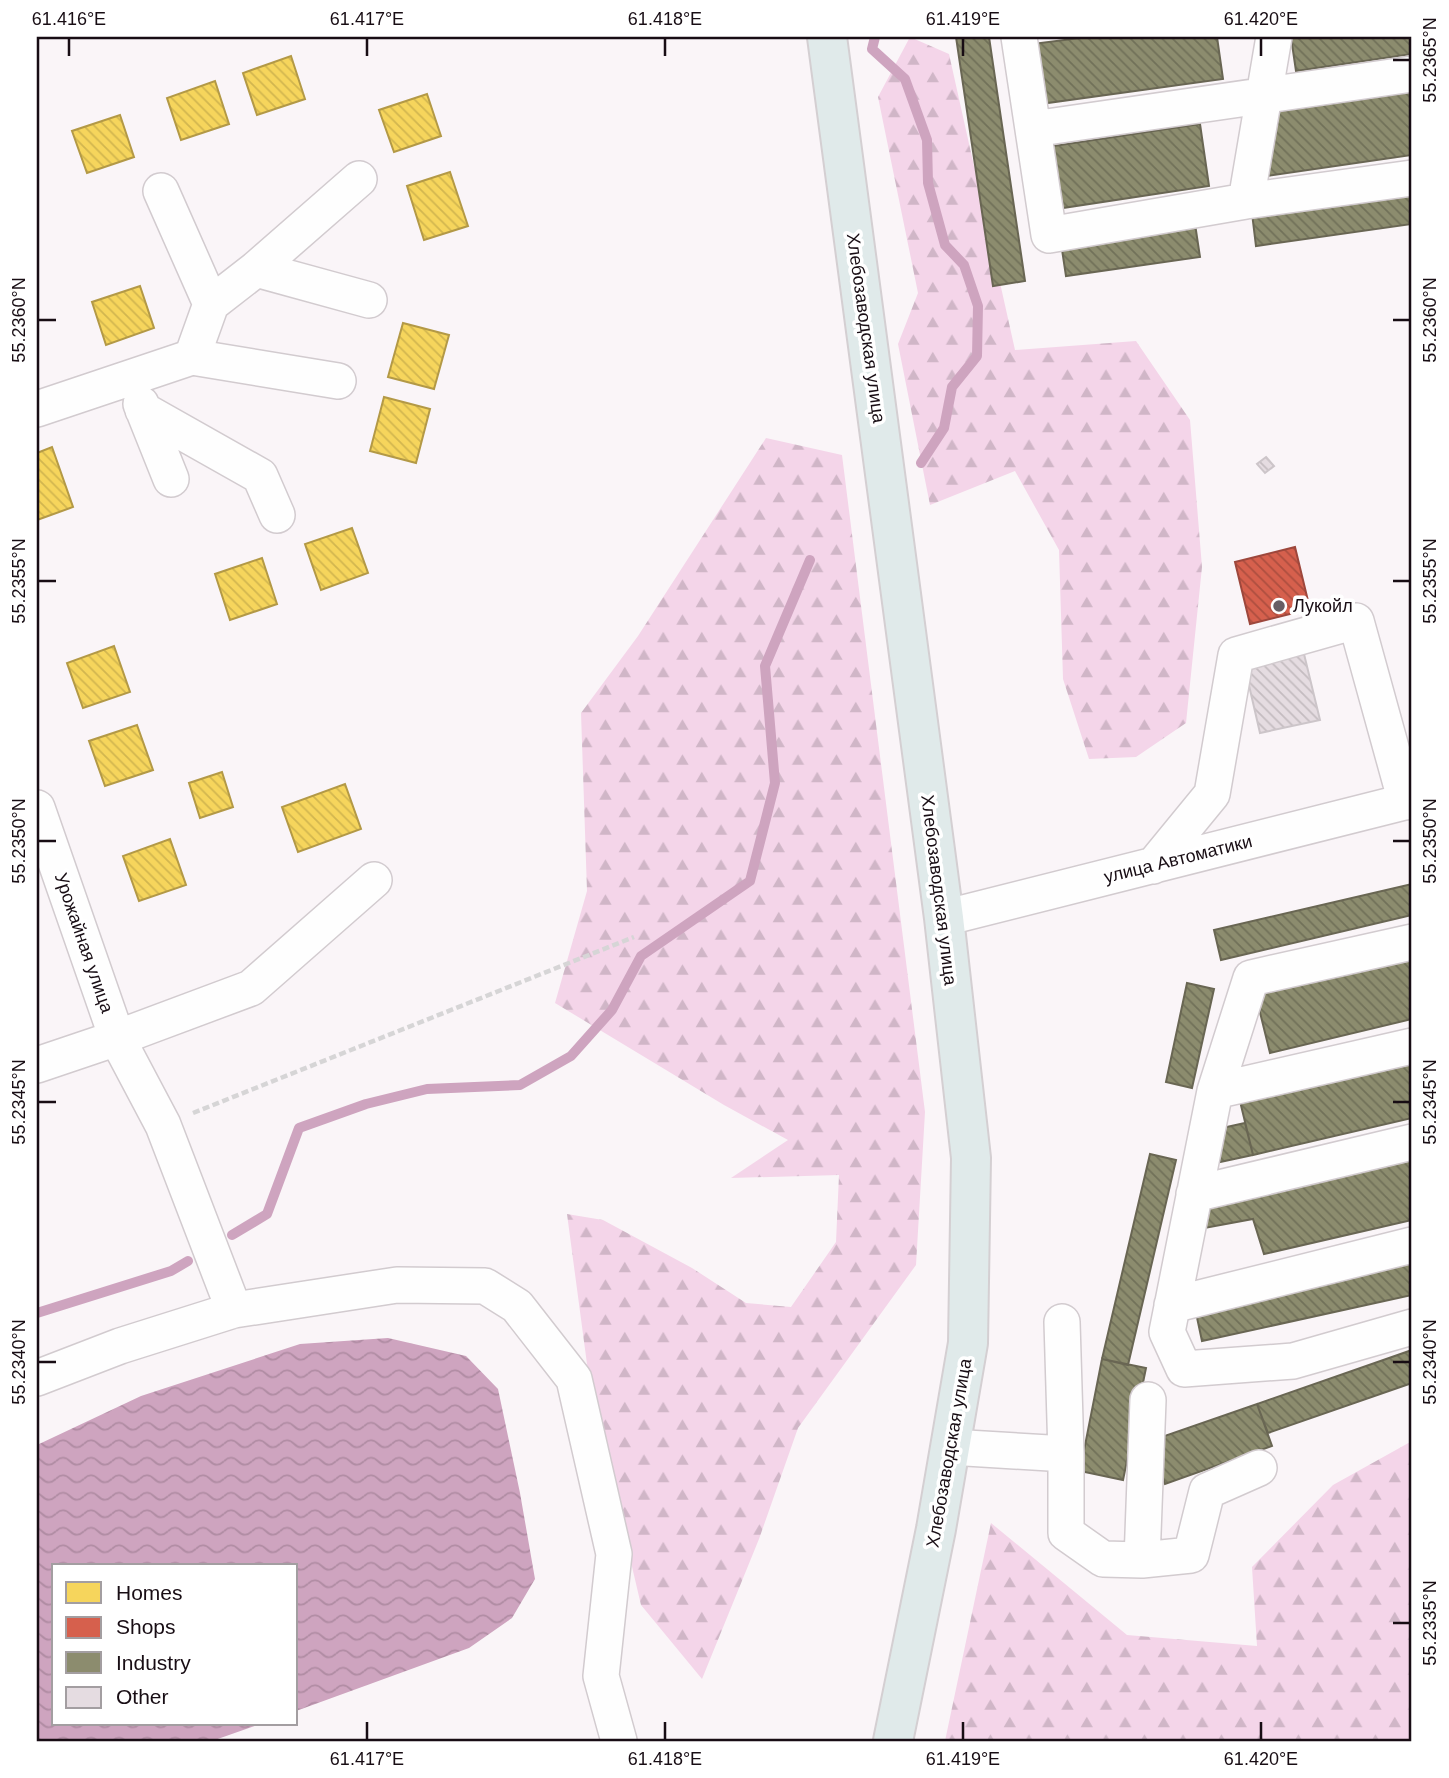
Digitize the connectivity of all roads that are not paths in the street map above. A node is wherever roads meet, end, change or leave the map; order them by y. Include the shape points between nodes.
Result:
1 (827, 37) edge
2 (1020, 37) edge
3 (1274, 37) edge
4 (1412, 74) edge
5 (1264, 96) junction
6 (1033, 129) junction
7 (1412, 178) edge
8 (359, 179) dead end
9 (161, 191) dead end
10 (1246, 201) junction
11 (256, 269) junction
12 (369, 300) dead end
13 (211, 304) junction
14 (192, 357) junction
15 (132, 377) junction
16 (338, 381) dead end
17 (37, 409) edge
18 (143, 410) junction
19 (171, 479) dead end
20 (277, 515) dead end
21 (1409, 801) edge
22 (37, 808) edge
23 (1153, 866) junction
24 (374, 880) dead end
25 (944, 918) junction
26 (1412, 942) edge
27 (117, 1038) junction
28 (1412, 1046) edge
29 (37, 1065) edge
30 (1215, 1091) junction
31 (1412, 1142) edge
32 (1194, 1194) junction
33 (1412, 1245) edge
34 (1172, 1305) junction
35 (234, 1310) junction
36 (1062, 1322) dead end
37 (1412, 1326) edge
38 (37, 1378) edge
39 (1148, 1400) dead end
40 (950, 1447) junction
41 (1066, 1454) junction
42 (1259, 1468) dead end
43 (1142, 1560) junction
44 (619, 1741) edge
45 (893, 1741) edge

1 - 25 main road, Хлебозаводская улица
2 - 6 street
3 - 5 street
4 - 5 street
5 - 6 street
5 - 10 street
6 - 10 street via 1049,235
7 - 10 street
8 - 11 street
9 - 13 street
11 - 12 street
11 - 13 street
13 - 14 street
14 - 15 street
14 - 16 street
15 - 17 street
15 - 18 street
18 - 19 street
18 - 20 street via 260,477
21 - 23 street, улица Автоматики
21 - 23 street via 1356,621 1236,655 1212,794
22 - 27 street, Урожайная улица
23 - 25 street, улица Автоматики
24 - 27 street via 251,988
25 - 40 main road, Хлебозаводская улица via 971,1158 968,1343
26 - 30 street via 1251,978
27 - 29 street
27 - 35 street, Урожайная улица via 163,1125
28 - 30 street
30 - 32 street
31 - 32 street
32 - 34 street
33 - 34 street
34 - 37 street via 1167,1332 1184,1369 1293,1361
35 - 38 street
35 - 44 street via 397,1285 485,1286 517,1306 574,1379 614,1554 601,1676
36 - 41 street
39 - 43 street
40 - 41 street
40 - 45 main road, Хлебозаводская улица
41 - 43 street via 1066,1533 1103,1559
42 - 43 street via 1207,1491 1191,1555

